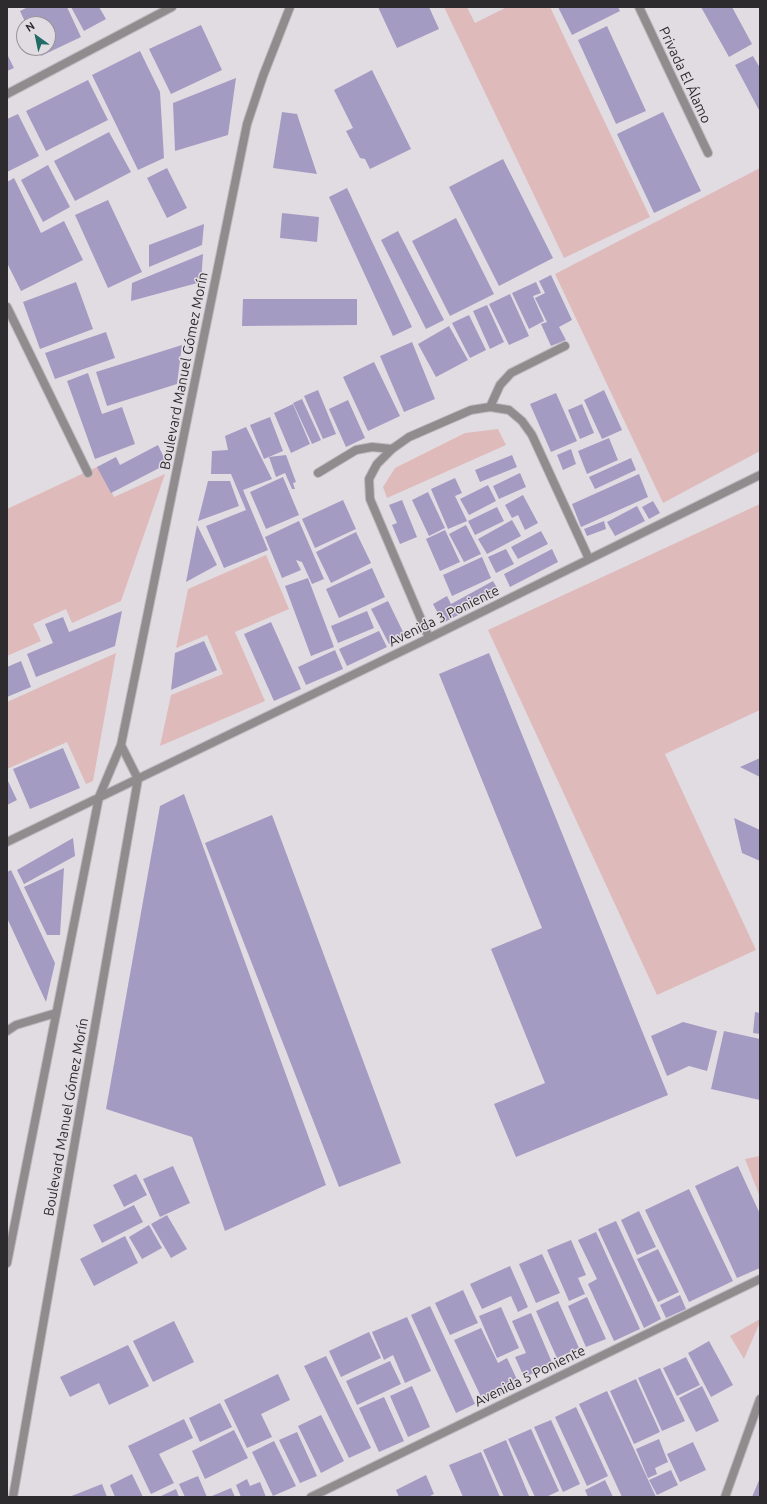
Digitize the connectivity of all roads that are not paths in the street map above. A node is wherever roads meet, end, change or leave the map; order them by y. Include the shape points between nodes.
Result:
1 (172, 7) edge
2 (290, 7) edge
3 (639, 7) edge
4 (7, 94) edge
5 (708, 153) dead end
6 (7, 307) edge
7 (565, 346) dead end
8 (490, 407) junction
9 (392, 449) junction
10 (88, 473) dead end
11 (318, 473) dead end
12 (760, 475) edge
13 (589, 559) junction
14 (429, 638) junction
15 (121, 745) junction
16 (138, 779) junction
17 (99, 797) junction
18 (7, 842) edge
19 (56, 1013) junction
20 (7, 1031) edge
21 (7, 1264) edge
22 (760, 1279) edge
23 (759, 1405) edge
24 (13, 1497) edge
25 (311, 1497) edge
26 (725, 1497) edge

1 - 4 street
2 - 15 street, Boulevard Manuel Gómez Morín via 247,124
3 - 5 street, Privada El Álamo
6 - 10 street
7 - 8 street via 511,373 500,385
8 - 9 street via 472,410 409,437
8 - 13 street via 509,410 522,421 532,435
9 - 11 street via 372,446 356,450
9 - 14 street via 377,464 369,479 370,499
12 - 13 street, Avenida 3 Poniente
13 - 14 street, Avenida 3 Poniente
14 - 16 street, Avenida 3 Poniente
15 - 16 street
15 - 17 street, Boulevard Manuel Gómez Morín
16 - 17 street, Avenida 3 Poniente
16 - 24 street, Boulevard Manuel Gómez Morín
17 - 18 street
17 - 19 street, Boulevard Manuel Gómez Morín
19 - 20 street via 16,1025
19 - 21 street, Boulevard Manuel Gómez Morín
22 - 25 street, Avenida 5 Poniente
23 - 26 street

